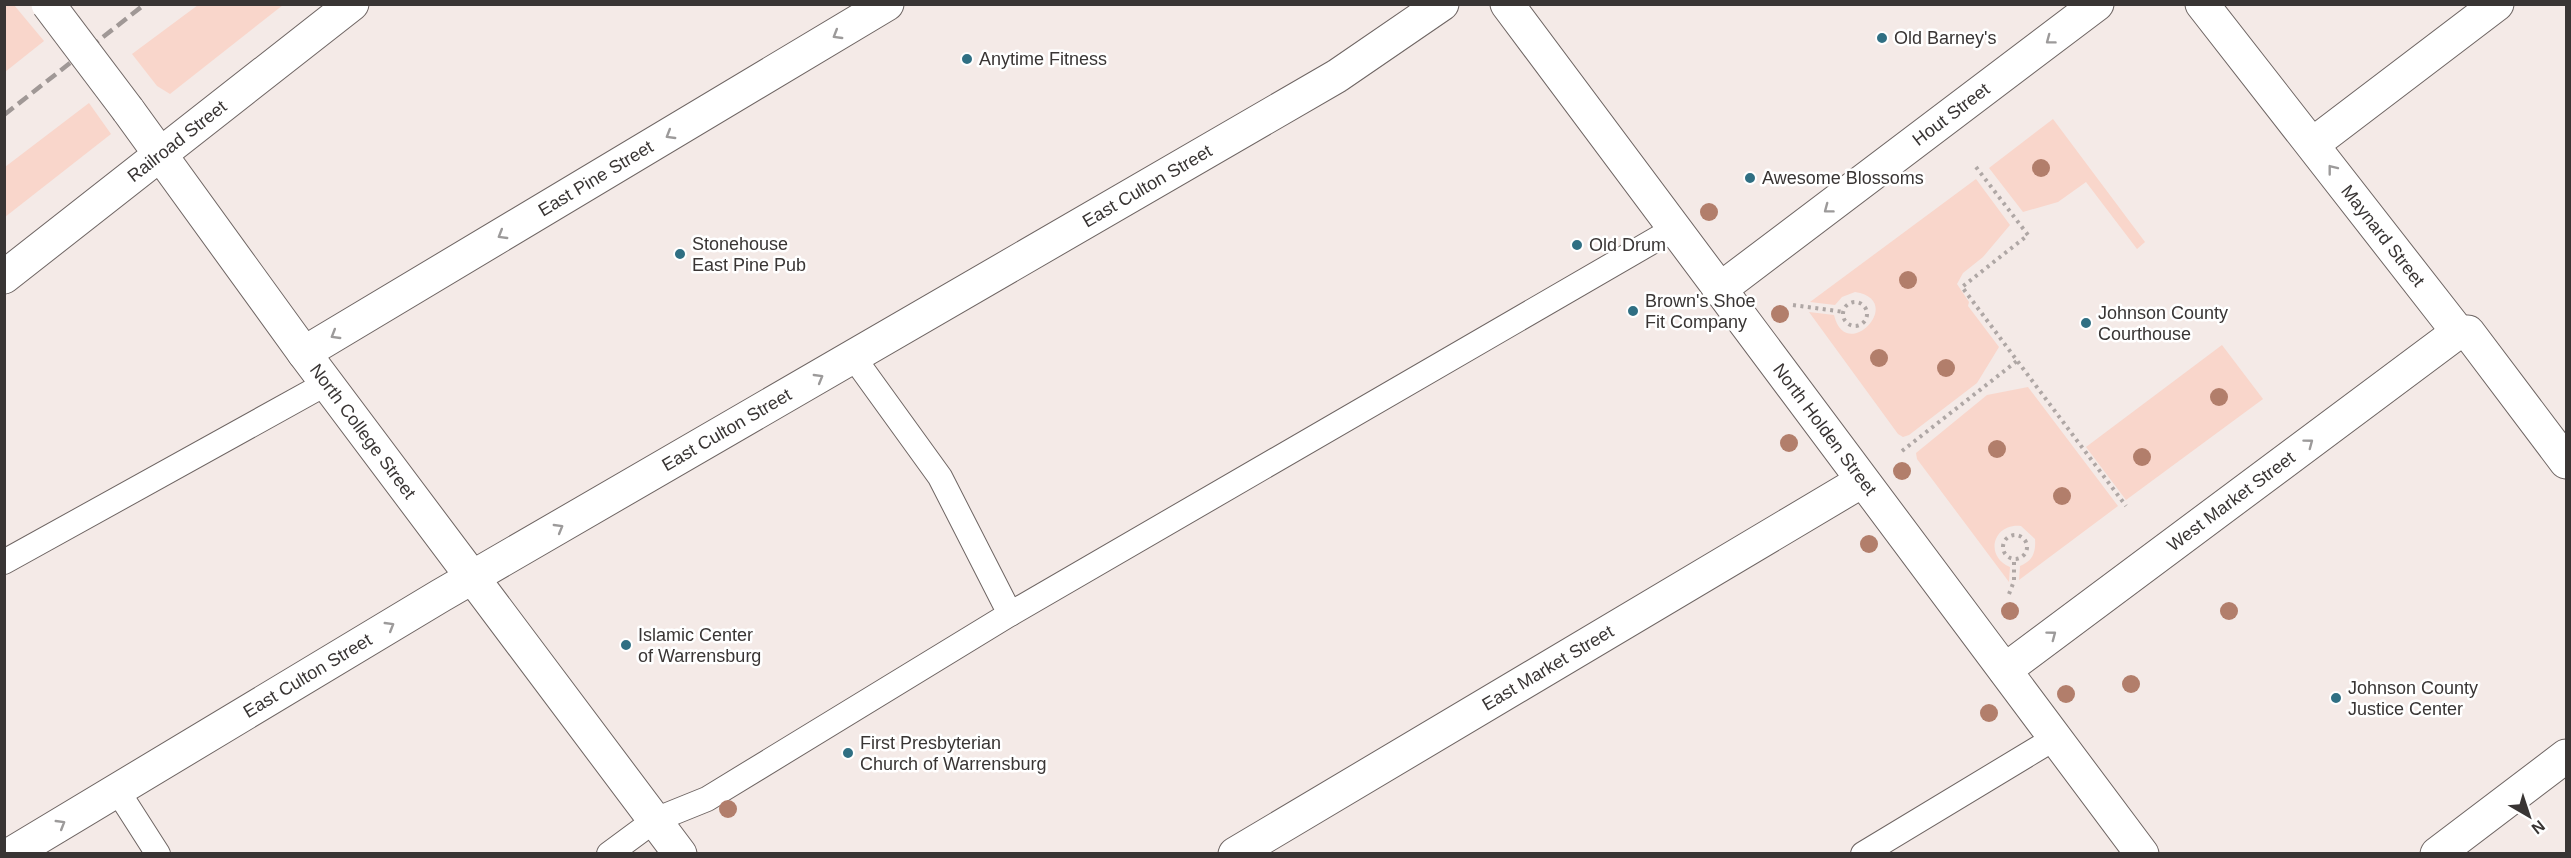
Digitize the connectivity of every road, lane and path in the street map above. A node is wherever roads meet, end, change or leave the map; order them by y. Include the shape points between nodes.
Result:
1 (48, 4) edge
2 (352, 4) edge
3 (887, 4) edge
4 (1442, 4) edge
5 (1507, 4) edge
6 (2097, 4) edge
7 (2202, 4) edge
8 (2498, 4) edge
9 (2313, 144) junction
10 (161, 155) junction
11 (1976, 166) dead end
12 (1674, 229) junction
13 (4, 277) edge
14 (1719, 290) junction
15 (1793, 305) dead end
16 (1844, 312) junction
17 (2458, 332) junction
18 (304, 353) junction
19 (854, 358) junction
20 (2017, 361) junction
21 (327, 383) junction
22 (1902, 451) dead end
23 (2566, 462) edge
24 (1863, 481) junction
25 (2126, 506) dead end
26 (2014, 559) junction
27 (4, 562) edge
28 (473, 578) junction
29 (2009, 594) dead end
30 (1010, 614) junction
31 (2005, 670) junction
32 (2055, 738) junction
33 (2566, 756) edge
34 (117, 790) junction
35 (655, 820) junction
36 (11, 854) edge
37 (158, 854) edge
38 (609, 854) edge
39 (680, 854) edge
40 (1235, 854) edge
41 (1863, 854) edge
42 (2142, 854) edge
43 (2437, 854) edge

1 - 10 street, North College Street, bridge
2 - 10 street, Railroad Street
3 -> 18 street, East Pine Street
4 - 19 street, East Culton Street via 1337,76
5 - 12 street, North Holden Street
6 -> 14 street, Hout Street
7 - 9 street, Maynard Street
8 - 9 street
17 -> 9 street, Maynard Street
10 - 13 street, Railroad Street
10 - 18 street, North College Street
11 - 20 path via 2028,235 1962,287
12 - 14 street, North Holden Street
12 - 30 lane
14 - 24 street, North Holden Street
15 - 16 path
16 - 16 path via 1849,304 1860,303 1866,308 1866,319 1857,326 1849,324
17 - 23 street, Maynard Street via 2468,332
31 -> 17 street, West Market Street
18 - 21 street, North College Street
28 -> 19 street, East Culton Street
19 - 30 lane via 940,477
20 - 22 path
20 - 25 path
21 - 27 lane
21 - 28 street, North College Street
24 - 31 street, North Holden Street
24 - 40 street, East Market Street
26 - 26 path via 2027,550 2026,541 2017,535 2006,539 2004,546 2007,556
26 - 29 path via 2014,581
34 -> 28 street, East Culton Street
28 - 35 street, North College Street
30 - 35 lane via 707,799
31 - 32 street, North Holden Street
32 - 41 lane
32 - 42 street, North Holden Street
33 - 43 street
36 -> 34 street, East Culton Street
34 - 37 lane
35 - 38 lane
35 - 39 street, North College Street

